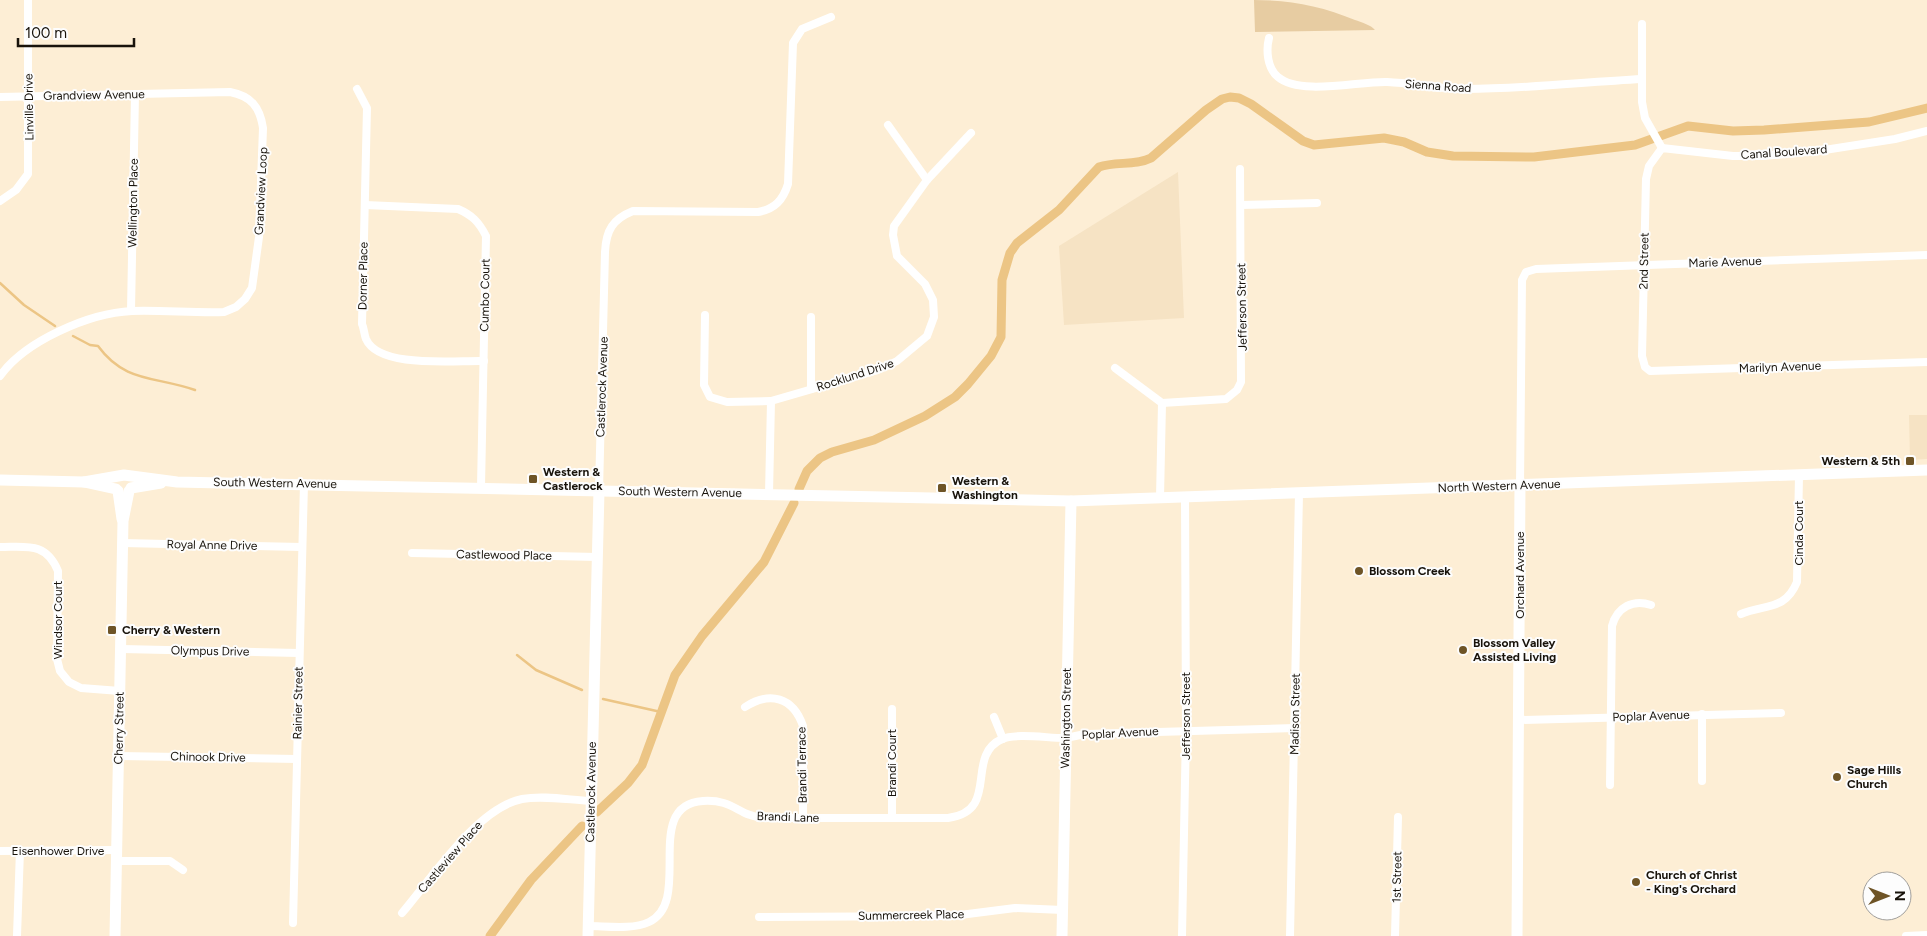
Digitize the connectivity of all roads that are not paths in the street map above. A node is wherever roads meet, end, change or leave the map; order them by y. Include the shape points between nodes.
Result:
1 (28, 0) edge
2 (831, 17) dead end
3 (1642, 24) dead end
4 (1269, 38) dead end
5 (1642, 79) junction
6 (357, 89) dead end
7 (188, 93) joint
8 (135, 94) junction
9 (28, 96) junction
10 (0, 97) edge
11 (888, 125) dead end
12 (1927, 131) edge
13 (970, 133) dead end
14 (1662, 148) junction
15 (1240, 169) dead end
16 (927, 180) junction
17 (0, 201) edge
18 (1317, 204) dead end
19 (365, 205) junction
20 (1241, 205) junction
21 (1927, 254) edge
22 (1644, 265) junction
23 (1524, 274) joint
24 (130, 311) junction
25 (706, 315) dead end
26 (811, 317) dead end
27 (1642, 356) joint
28 (484, 361) junction
29 (1927, 362) edge
30 (1115, 368) dead end
31 (0, 376) edge
32 (811, 389) junction
33 (771, 401) junction
34 (1162, 403) junction
35 (1927, 470) edge
36 (1799, 475) junction
37 (0, 480) edge
38 (304, 483) junction
39 (1520, 485) junction
40 (124, 486) junction
41 (481, 487) junction
42 (599, 491) junction
43 (1299, 493) junction
44 (769, 494) junction
45 (1185, 497) junction
46 (1160, 498) junction
47 (1072, 500) junction
48 (123, 543) junction
49 (0, 547) edge
50 (302, 547) junction
51 (412, 553) dead end
52 (597, 557) junction
53 (1651, 605) dead end
54 (1741, 614) dead end
55 (122, 649) junction
56 (299, 653) junction
57 (120, 691) junction
58 (744, 707) dead end
59 (892, 708) dead end
60 (1782, 713) dead end
61 (1702, 714) junction
62 (994, 717) dead end
63 (1611, 717) junction
64 (1520, 720) junction
65 (1295, 728) junction
66 (1186, 730) junction
67 (1003, 738) junction
68 (1066, 738) junction
69 (119, 756) junction
70 (297, 759) junction
71 (1702, 782) dead end
72 (1610, 784) dead end
73 (591, 801) junction
74 (892, 817) junction
75 (1398, 817) dead end
76 (803, 818) junction
77 (20, 850) junction
78 (0, 851) edge
79 (117, 856) junction
80 (183, 870) dead end
81 (1063, 910) junction
82 (402, 914) dead end
83 (759, 917) dead end
84 (293, 923) dead end
85 (588, 931) edge
86 (1927, 935) edge
87 (17, 936) edge
88 (115, 936) edge
89 (1062, 936) edge
90 (1182, 936) edge
91 (1290, 936) edge
92 (1395, 936) edge
93 (1517, 936) edge
94 (1906, 936) edge

1 - 9 street, Linville Drive
2 - 42 street, Castlerock Avenue via 802,29 793,43 788,184 776,205 758,212 633,211 615,220 609,228 604,278
3 - 5 street
4 - 5 street, Sienna Road via 1267,51 1272,69 1278,77 1304,86 1388,82 1466,89
5 - 14 street via 1643,110
6 - 19 street, Dorner Place via 366,108
7 - 8 street, Grandview Avenue
7 - 24 street, Grandview Loop via 241,94 257,107 263,128 259,237 252,288 246,300 224,312
8 - 9 street, Grandview Avenue
8 - 24 street, Wellington Place
9 - 10 street, Grandview Avenue
9 - 17 street, Linville Drive via 28,174 16,190
11 - 16 street
12 - 14 street, Canal Boulevard via 1895,139 1771,156 1733,156
13 - 16 street, Rocklund Drive
14 - 22 street, 2nd Street via 1649,166 1645,191
15 - 20 street, Jefferson Street
16 - 32 street, Rocklund Drive via 898,218 893,235 897,256 930,292 934,317 927,336 897,361 878,370
18 - 20 street
19 - 28 street, Cumbo Court via 458,209 480,223 486,236
19 - 28 street, Dorner Place via 362,324 366,340 381,354 396,359
20 - 34 street, Jefferson Street via 1241,382 1226,399
21 - 22 street, Marie Avenue
22 - 23 street, Marie Avenue via 1536,269
22 - 27 street, 2nd Street
23 - 39 street, Orchard Avenue
24 - 31 street, Grandview Loop via 90,320 51,336 19,356
25 - 33 street, Rocklund Drive via 704,385 710,397 727,402
26 - 32 street
27 - 29 street, Marilyn Avenue via 1650,371
28 - 41 street, Cumbo Court
30 - 34 street
32 - 33 street, Rocklund Drive
33 - 44 street
34 - 46 street
35 - 36 main road, North Western Avenue
36 - 39 main road, North Western Avenue
36 - 54 street, Cinda Court via 1799,575 1794,590 1780,603
37 - 40 main road, South Western Avenue
38 - 40 main road, South Western Avenue via 168,481 158,478
38 - 41 main road, South Western Avenue
38 - 50 street, Rainier Street
39 - 43 main road, North Western Avenue
39 - 64 main road, Orchard Avenue
40 - 48 main road, Cherry Street
41 - 42 main road, South Western Avenue
42 - 44 main road, South Western Avenue
42 - 52 main road, Castlerock Avenue
43 - 45 main road, North Western Avenue
43 - 65 street, Madison Street
44 - 47 main road, South Western Avenue
45 - 46 main road, North Western Avenue
45 - 66 street, Jefferson Street
46 - 47 main road, North Western Avenue
47 - 68 main road, Washington Street
48 - 50 street, Royal Anne Drive
48 - 55 main road, Cherry Street
49 - 57 street, Windsor Court via 36,548 53,558 58,570 57,659 64,677 80,688
50 - 56 street, Rainier Street
51 - 52 street, Castlewood Place
52 - 73 main road, Castlerock Avenue
53 - 63 street via 1636,602 1623,607 1613,620
55 - 56 street, Olympus Drive
55 - 57 main road, Cherry Street
56 - 70 street, Rainier Street
57 - 69 main road, Cherry Street
58 - 76 street, Brandi Terrace via 757,699 773,698 786,703 799,717 803,726
59 - 74 street, Brandi Court
60 - 61 street, Poplar Avenue
61 - 63 street, Poplar Avenue
61 - 71 street
62 - 67 street
63 - 64 street, Poplar Avenue
63 - 72 street
64 - 93 main road, Orchard Avenue
65 - 66 street, Poplar Avenue
65 - 91 street, Madison Street
66 - 68 street, Poplar Avenue via 1087,734
66 - 90 street, Jefferson Street
67 - 68 street
67 - 74 street, Brandi Lane via 986,757 978,798 965,813 948,818
68 - 81 main road, Washington Street
69 - 70 street, Chinook Drive
69 - 79 main road, Cherry Street
70 - 84 street, Rainier Street
73 - 82 street, Castleview Place via 524,799 496,809 474,826
73 - 85 main road, Castlerock Avenue
74 - 76 street, Brandi Lane
75 - 92 street, 1st Street
76 - 85 street, Brandi Lane via 755,817 730,803 719,801 689,805 675,818 670,833 669,894 662,911 653,920 640,925
77 - 78 street, Eisenhower Drive
77 - 79 street, Eisenhower Drive
77 - 87 street
79 - 80 street, Eisenhower Drive via 170,861
79 - 88 main road, Cherry Street
81 - 83 street, Summercreek Place via 1015,908 952,916
81 - 89 main road, Washington Street
86 - 94 street

